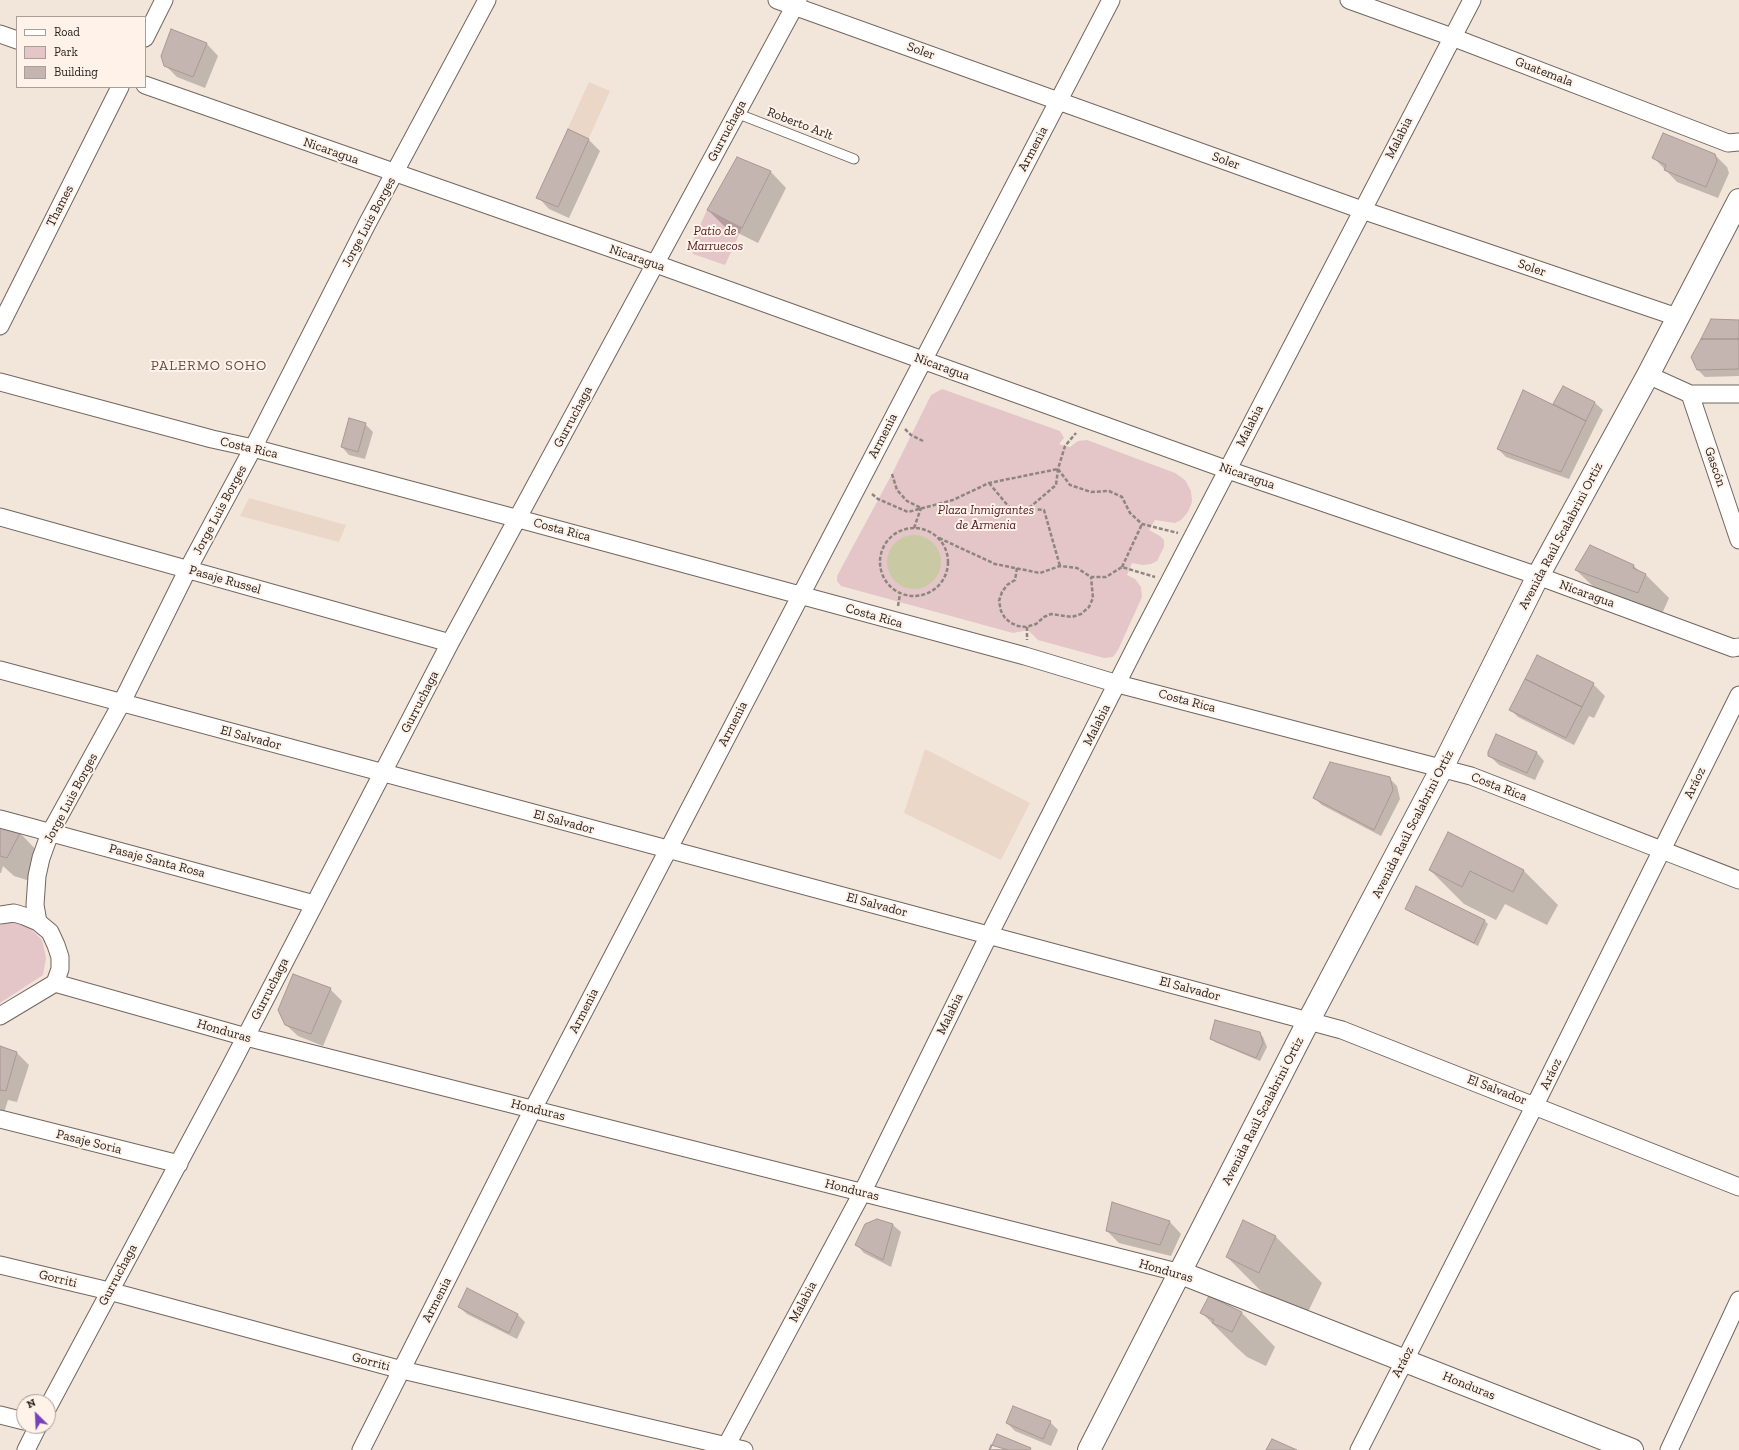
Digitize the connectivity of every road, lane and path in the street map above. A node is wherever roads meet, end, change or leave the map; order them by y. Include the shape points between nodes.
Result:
1 (164, 0) edge
2 (487, 0) edge
3 (778, 0) edge
4 (1111, 0) edge
5 (1349, 0) edge
6 (1472, 0) edge
7 (796, 3) edge
8 (0, 34) edge
9 (146, 36) edge
10 (1452, 37) junction
11 (16, 40) edge
12 (146, 85) edge
13 (119, 88) edge
14 (1059, 100) junction
15 (736, 113) junction
16 (1739, 142) edge
17 (854, 159) dead end
18 (395, 173) junction
19 (1739, 200) edge
20 (1362, 210) junction
21 (656, 264) junction
22 (1677, 317) junction
23 (0, 326) edge
24 (923, 360) junction
25 (1648, 374) junction
26 (0, 382) edge
27 (1690, 394) junction
28 (1739, 394) edge
29 (1065, 446) dead end
30 (253, 448) junction
31 (1058, 469) junction
32 (1228, 470) junction
33 (892, 474) dead end
34 (859, 483) junction
35 (989, 483) junction
36 (921, 508) junction
37 (1028, 509) junction
38 (0, 517) edge
39 (519, 519) junction
40 (1142, 524) junction
41 (914, 528) junction
42 (938, 538) junction
43 (1193, 538) junction
44 (1739, 540) edge
45 (1060, 566) junction
46 (1122, 567) junction
47 (1017, 568) junction
48 (188, 569) junction
49 (1538, 576) junction
50 (1091, 577) junction
51 (1170, 582) junction
52 (900, 594) junction
53 (801, 595) junction
54 (898, 601) dead end
55 (450, 643) junction
56 (1739, 647) edge
57 (0, 670) edge
58 (1118, 684) junction
59 (1739, 695) edge
60 (121, 704) junction
61 (1442, 768) junction
62 (383, 773) junction
63 (0, 819) edge
64 (50, 833) junction
65 (668, 850) junction
66 (1662, 850) junction
67 (1739, 880) edge
68 (314, 904) junction
69 (0, 915) edge
70 (38, 922) junction
71 (989, 934) junction
72 (55, 983) junction
73 (0, 1016) edge
74 (1309, 1020) junction
75 (246, 1037) junction
76 (1535, 1105) junction
77 (533, 1109) junction
78 (0, 1119) edge
79 (179, 1164) junction
80 (1739, 1187) edge
81 (862, 1193) junction
82 (0, 1265) edge
83 (1181, 1273) junction
84 (109, 1291) junction
85 (1739, 1300) edge
86 (1404, 1360) junction
87 (402, 1370) junction
88 (55, 1394) edge
89 (0, 1415) edge
90 (16, 1419) edge
91 (34, 1434) edge
92 (725, 1448) edge
93 (26, 1450) edge
94 (361, 1450) edge
95 (744, 1450) edge
96 (1089, 1450) edge
97 (1359, 1450) edge
98 (1632, 1450) edge
99 (1669, 1450) edge

1 - 9 street
2 - 18 street, Jorge Luis Borges
3 - 7 street, Soler
4 - 14 street, Armenia
5 - 10 street, Guatemala
6 - 10 street, Malabia
7 - 14 street, Soler
7 - 15 street, Gurruchaga
8 - 11 street
10 - 16 street, Guatemala via 1728,143
10 - 20 street, Malabia
12 - 18 street, Nicaragua
13 - 23 street, Thames
14 - 20 street, Soler
14 - 24 street, Armenia
15 - 17 lane, Roberto Arlt
15 - 21 street, Gurruchaga
18 - 21 street, Nicaragua
18 - 30 street, Jorge Luis Borges
19 - 22 main road, Avenida Raúl Scalabrini Ortiz
20 - 22 street, Soler
20 - 32 street, Malabia
21 - 24 street, Nicaragua
21 - 39 street, Gurruchaga
22 - 25 main road, Avenida Raúl Scalabrini Ortiz
24 - 32 street, Nicaragua
24 - 34 street, Armenia
25 - 27 street
25 - 49 main road, Avenida Raúl Scalabrini Ortiz
26 - 30 street, Costa Rica
27 - 28 street
27 - 44 street, Gascón
29 - 31 path
30 - 39 street, Costa Rica
30 - 48 street, Jorge Luis Borges
31 - 35 path
31 - 37 path via 1056,485
31 - 40 path via 1070,485 1091,492 1110,491 1122,497 1130,513
32 - 43 street, Malabia
32 - 49 street, Nicaragua
33 - 36 path via 897,490 907,501
34 - 36 path via 878,499 908,512
34 - 53 street, Armenia
35 - 36 path via 953,500
35 - 37 path via 1009,507
36 - 41 path
37 - 45 path via 1044,510
38 - 48 street, Pasaje Russel
39 - 53 street, Costa Rica
39 - 55 street, Gurruchaga
40 - 43 path
40 - 46 path
41 - 42 path via 927,531
41 - 52 path via 901,530 889,538 880,556 882,576 889,587
42 - 47 path via 995,564
42 - 52 path via 946,550 946,576 938,587 927,594 913,597
43 - 51 street, Malabia
45 - 47 path via 1040,573
45 - 50 path via 1078,568
46 - 50 path via 1106,577
46 - 51 path
47 - 50 path via 1015,580 1002,592 1000,610 1004,618 1011,623 1027,629 1051,614 1072,617 1081,614 1089,607 1093,598
48 - 55 street, Pasaje Russel
48 - 60 street, Jorge Luis Borges
49 - 56 street, Nicaragua via 1733,648
49 - 61 main road, Avenida Raúl Scalabrini Ortiz
51 - 58 street, Malabia
52 - 54 path
53 - 58 street, Costa Rica
53 - 65 street, Armenia
55 - 62 street, Gurruchaga
57 - 60 street, El Salvador
58 - 61 street, Costa Rica
58 - 71 street, Malabia
59 - 66 street, Aráoz
60 - 62 street, El Salvador
60 - 64 street, Jorge Luis Borges
61 - 66 street, Costa Rica via 1471,776
61 - 74 main road, Avenida Raúl Scalabrini Ortiz
62 - 65 street, El Salvador
62 - 68 street, Gurruchaga
63 - 64 street, Pasaje Santa Rosa
64 - 68 street, Pasaje Santa Rosa
64 - 70 street, Jorge Luis Borges via 38,876 35,905
65 - 71 street, El Salvador
65 - 77 street, Armenia
66 - 67 street, Costa Rica
66 - 76 street, Aráoz
68 - 75 street, Gurruchaga
69 - 70 street via 14,913
70 - 72 street via 50,932 60,957 60,969
71 - 74 street, El Salvador
71 - 81 street, Malabia
72 - 73 street
72 - 75 street, Honduras
74 - 76 street, El Salvador via 1342,1030
74 - 83 main road, Avenida Raúl Scalabrini Ortiz
75 - 77 street, Honduras
75 - 79 street, Gurruchaga
76 - 80 street, El Salvador
76 - 86 street, Aráoz
77 - 81 street, Honduras
77 - 87 street, Armenia
78 - 79 street, Pasaje Soria
79 - 84 street, Gurruchaga
81 - 83 street, Honduras
81 - 92 street, Malabia
82 - 84 street, Gorriti
83 - 86 main road, Honduras
83 - 96 main road, Avenida Raúl Scalabrini Ortiz
84 - 87 street, Gorriti
84 - 88 street, Gurruchaga
85 - 99 street
86 - 97 street, Aráoz
86 - 98 main road, Honduras
87 - 92 street, Gorriti
87 - 94 street, Armenia
89 - 90 street
91 - 93 street
92 - 95 street, Gorriti

